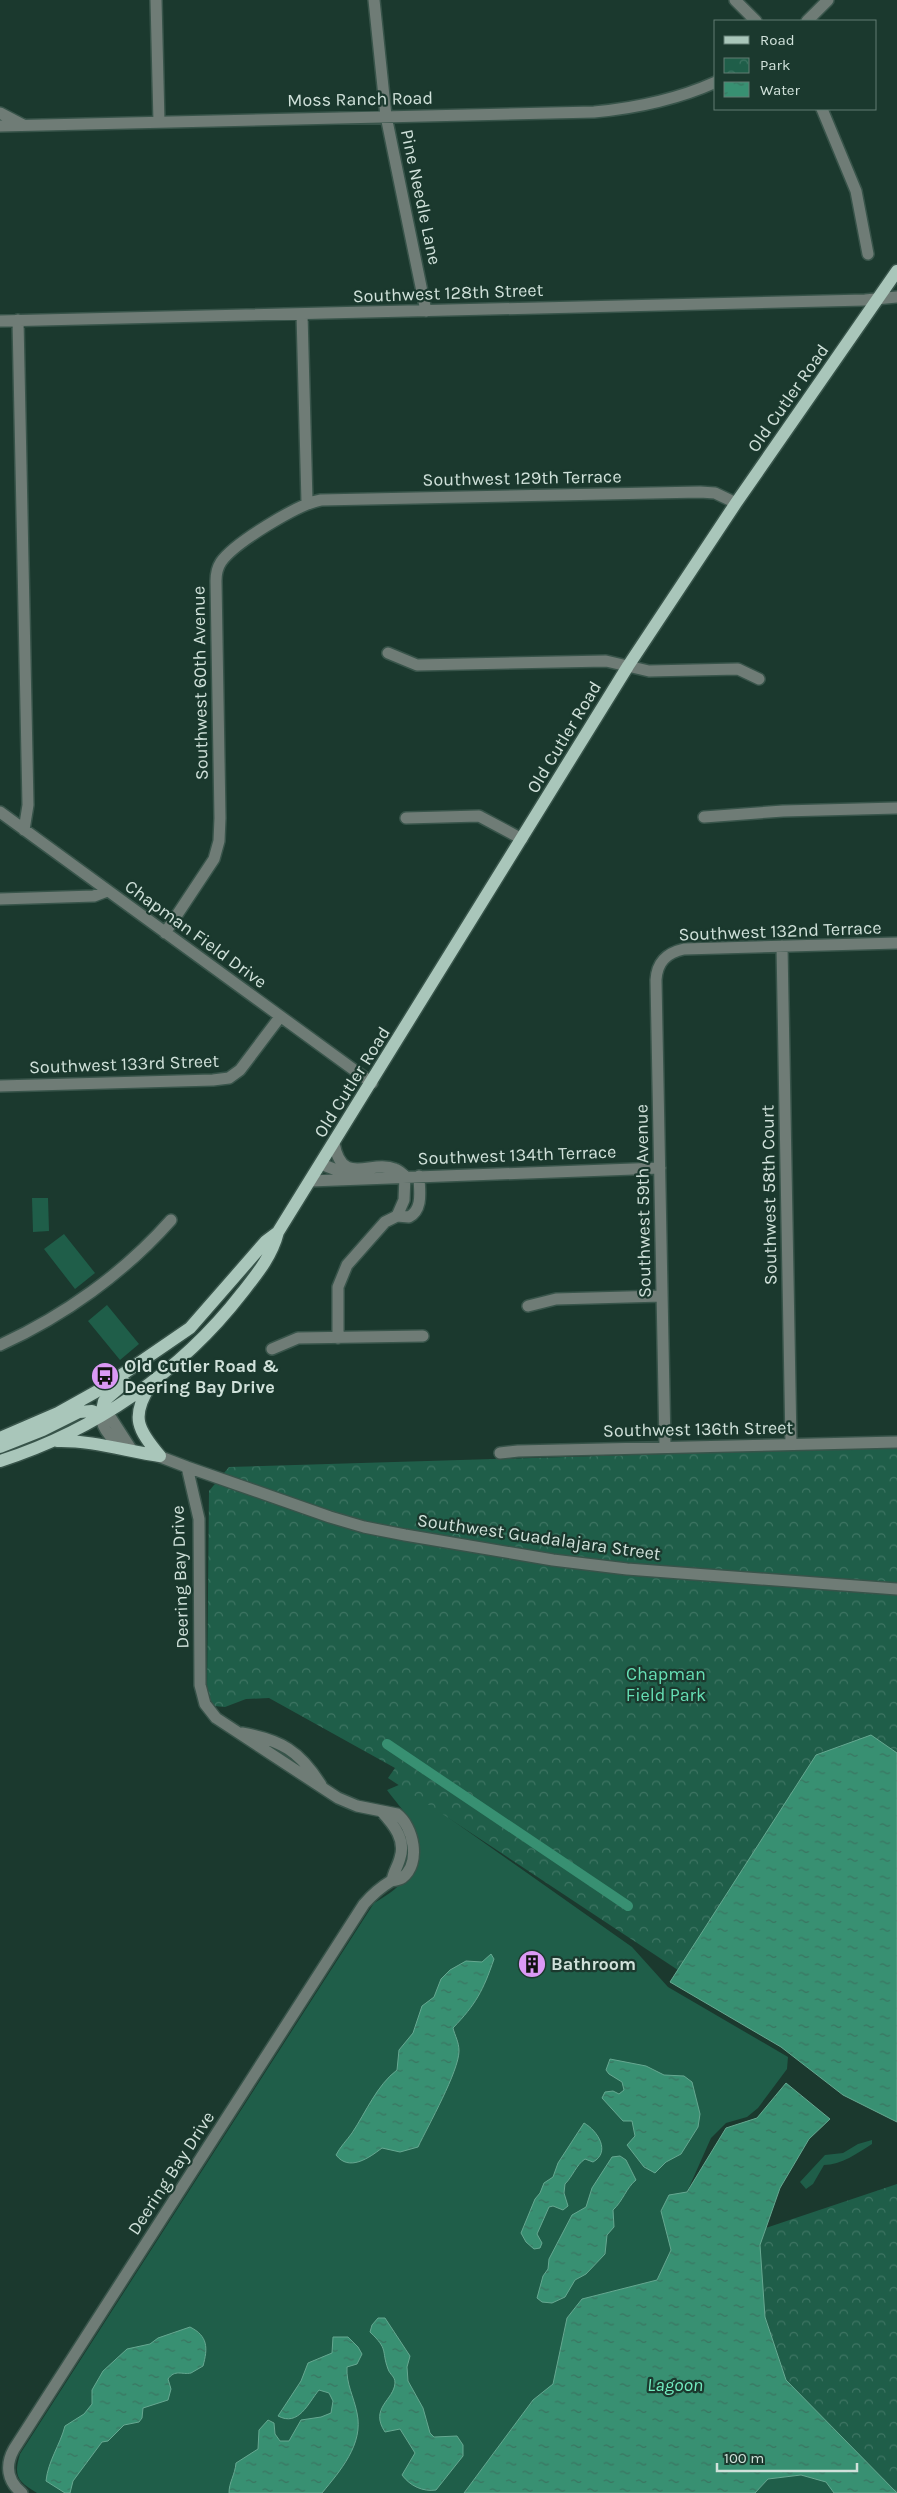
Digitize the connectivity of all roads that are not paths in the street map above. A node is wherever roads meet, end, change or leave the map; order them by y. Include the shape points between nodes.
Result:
1 (156, 0) edge
2 (374, 0) edge
3 (735, 0) edge
4 (828, 0) edge
5 (755, 20) edge
6 (808, 20) edge
7 (714, 83) edge
8 (822, 110) edge
9 (0, 113) edge
10 (386, 116) junction
11 (159, 122) junction
12 (0, 126) edge
13 (25, 126) junction
14 (868, 254) dead end
15 (897, 271) edge
16 (897, 297) edge
17 (879, 298) junction
18 (426, 311) junction
19 (302, 314) junction
20 (18, 320) junction
21 (0, 321) edge
22 (307, 502) junction
23 (736, 503) junction
24 (388, 653) dead end
25 (628, 666) junction
26 (759, 679) dead end
27 (897, 808) edge
28 (0, 812) edge
29 (704, 817) dead end
30 (406, 818) dead end
31 (24, 830) junction
32 (522, 839) junction
33 (107, 891) junction
34 (0, 899) edge
35 (165, 933) junction
36 (897, 944) edge
37 (782, 946) junction
38 (665, 956) joint
39 (280, 1017) junction
40 (372, 1083) junction
41 (0, 1086) edge
42 (334, 1143) junction
43 (321, 1164) junction
44 (660, 1168) junction
45 (359, 1169) junction
46 (405, 1176) junction
47 (419, 1176) junction
48 (310, 1181) junction
49 (397, 1216) junction
50 (171, 1220) dead end
51 (278, 1232) junction
52 (662, 1296) junction
53 (528, 1306) dead end
54 (190, 1328) junction
55 (423, 1336) dead end
56 (338, 1338) junction
57 (1, 1341) edge
58 (272, 1350) dead end
59 (152, 1383) junction
60 (101, 1415) junction
61 (0, 1438) edge
62 (56, 1441) junction
63 (897, 1442) edge
64 (791, 1444) junction
65 (0, 1447) edge
66 (664, 1447) junction
67 (500, 1453) dead end
68 (160, 1456) junction
69 (0, 1461) edge
70 (187, 1467) junction
71 (897, 1589) edge
72 (22, 2493) edge

1 - 11 street
2 - 10 street, Pine Needle Lane
3 - 5 street
4 - 6 street
7 - 10 street, Moss Ranch Road via 634,108 562,113
8 - 14 street via 856,191
9 - 13 street
10 - 11 street, Moss Ranch Road
10 - 18 street, Pine Needle Lane
11 - 13 street, Moss Ranch Road
12 - 13 street, Moss Ranch Road
15 - 17 main road, Old Cutler Road
16 - 17 street, Southwest 128th Street
17 - 18 street, Southwest 128th Street
17 - 23 main road, Old Cutler Road
18 - 19 street, Southwest 128th Street
19 - 20 street, Southwest 128th Street
19 - 22 street
20 - 21 street, Southwest 128th Street
20 - 31 street via 28,805
22 - 23 street, Southwest 129th Terrace via 715,492
22 - 35 street, Southwest 60th Avenue via 238,547 224,558 218,568 215,590 219,841 210,867
23 - 25 main road, Old Cutler Road
24 - 25 street via 417,664 606,660
25 - 26 street via 649,671 738,669
25 - 32 main road, Old Cutler Road
27 - 29 street
28 - 31 street, Chapman Field Drive
30 - 32 street via 479,816
31 - 33 street, Chapman Field Drive
32 - 40 main road, Old Cutler Road
33 - 34 street via 94,896
33 - 35 street, Chapman Field Drive
35 - 39 street, Chapman Field Drive
36 - 37 street, Southwest 132nd Terrace
37 - 38 street, Southwest 132nd Terrace via 684,949
37 - 64 street, Southwest 58th Court
38 - 44 street, Southwest 59th Avenue via 658,967 656,980
39 - 40 street, Chapman Field Drive
39 - 41 street, Southwest 133rd Street via 240,1070 228,1078
40 - 42 main road, Old Cutler Road
42 - 43 main road, Old Cutler Road
42 - 45 street, Southwest 134th Terrace via 340,1162 349,1168
43 - 45 street, Southwest 134th Terrace via 348,1172
43 - 48 main road, Old Cutler Road
44 - 47 street, Southwest 134th Terrace
44 - 52 street, Southwest 59th Avenue
45 - 46 street, Southwest 134th Terrace via 395,1168
46 - 47 street, Southwest 134th Terrace
46 - 48 street, Southwest 134th Terrace
46 - 49 street via 404,1200
47 - 49 street via 420,1200 416,1212 409,1217
48 - 51 main road, Old Cutler Road
49 - 56 street via 380,1228 344,1270 338,1287
50 - 57 street via 98,1287 58,1314
51 - 54 main road, Old Cutler Road
51 - 59 main road, Old Cutler Road via 274,1247 236,1301 196,1346
52 - 53 street via 556,1299
52 - 66 street, Southwest 59th Avenue
54 - 60 main road via 161,1358 110,1395 103,1403
54 - 61 main road, Old Cutler Road via 91,1395 38,1423
55 - 56 street
56 - 58 street via 298,1338
59 - 60 main road, Old Cutler Road
59 - 68 main road via 142,1399 138,1420 144,1436
60 - 62 main road
60 - 65 main road via 92,1411 80,1412
60 - 68 street via 111,1418 131,1449
62 - 68 main road via 86,1442
62 - 69 main road
63 - 64 street, Southwest 136th Street
64 - 66 street, Southwest 136th Street
66 - 67 street, Southwest 136th Street
68 - 70 street
70 - 71 street, Southwest Guadalajara Street via 321,1514 404,1535 627,1569
70 - 72 street, Deering Bay Drive via 199,1519 202,1695 212,1715 348,1803 403,1818 413,1843 410,1867 401,1879 392,1881 364,1904 14,2449 9,2458 9,2475

